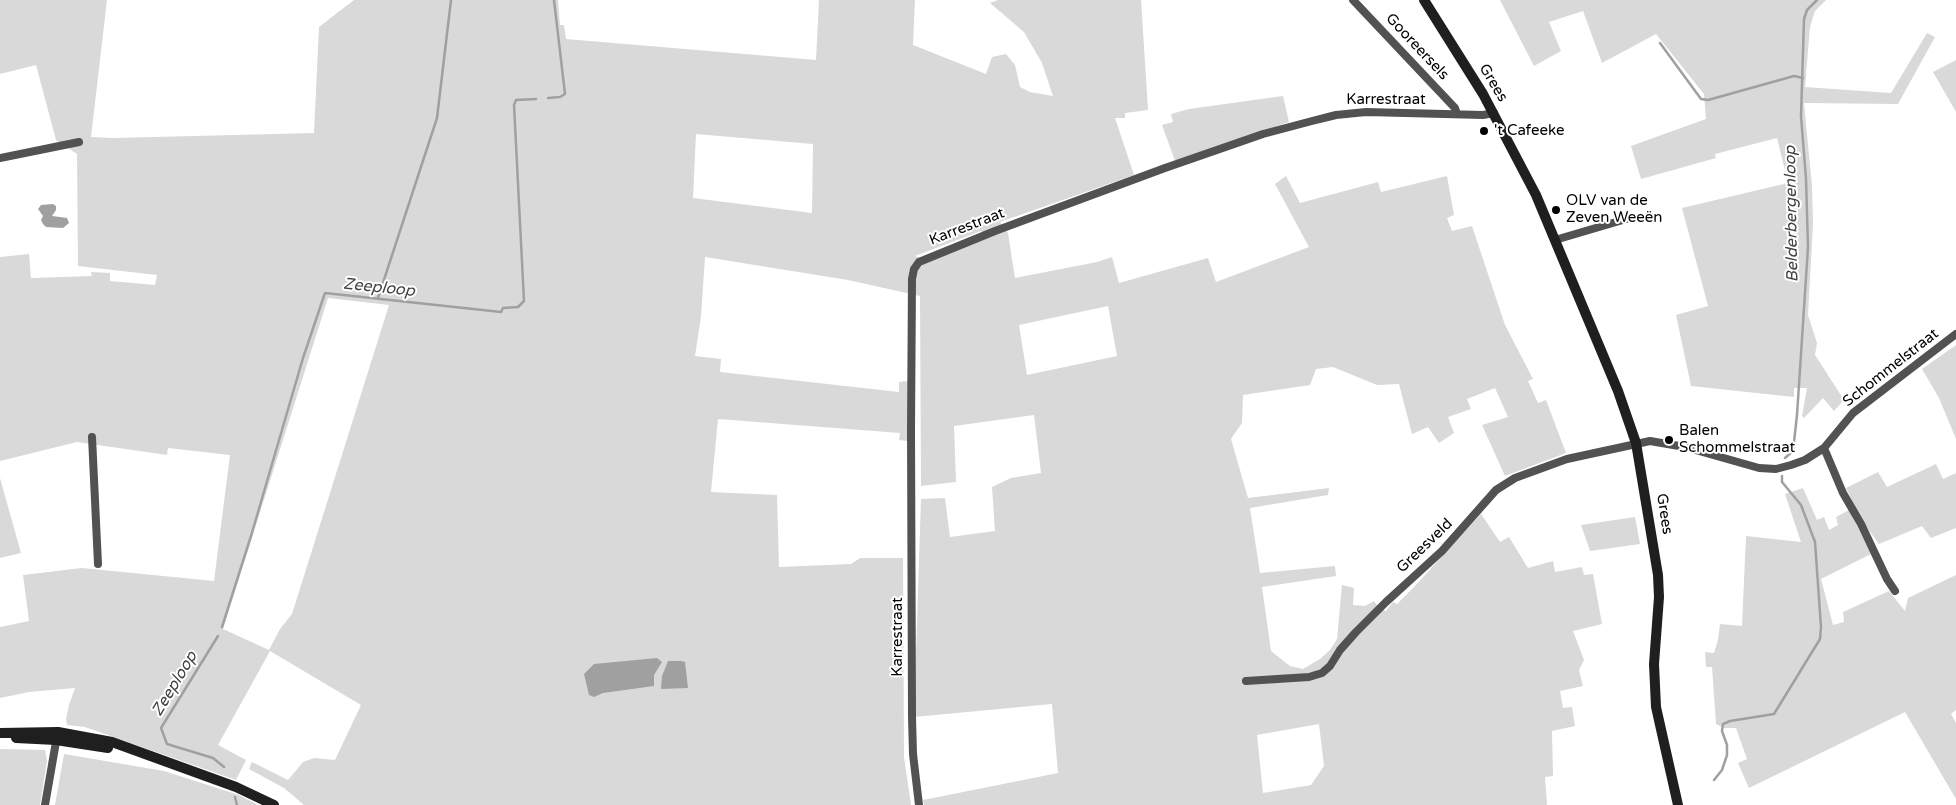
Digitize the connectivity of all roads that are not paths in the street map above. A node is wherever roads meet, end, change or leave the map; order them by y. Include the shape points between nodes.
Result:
1 (1353, 0) edge
2 (1424, 0) edge
3 (1494, 113) junction
4 (1457, 114) junction
5 (79, 142) dead end
6 (0, 158) edge
7 (1634, 217) dead end
8 (1556, 240) junction
9 (1956, 334) edge
10 (92, 437) dead end
11 (1636, 443) junction
12 (1824, 448) junction
13 (98, 564) dead end
14 (1895, 591) dead end
15 (1246, 681) dead end
16 (0, 733) edge
17 (57, 736) junction
18 (0, 738) edge
19 (45, 805) edge
20 (274, 805) edge
21 (919, 805) edge
22 (1678, 805) edge

1 - 4 street, Gooreersels via 1455,108
2 - 3 street, Grees
3 - 4 street, Karrestraat
3 - 8 street, Grees
4 - 21 street, Karrestraat via 1366,112 1336,115 1263,134 995,231 919,262 912,280 911,430 912,717
5 - 6 street
7 - 8 street
8 - 11 street, Grees
9 - 12 street, Schommelstraat via 1853,413
10 - 13 street
11 - 12 street, Schommelstraat via 1658,441 1759,468 1776,469 1805,460
11 - 15 street, Greesveld via 1553,463 1506,483 1442,551 1386,602 1322,673 1309,677
11 - 22 street, Grees via 1658,575 1654,664 1656,707
12 - 14 street
16 - 17 street
17 - 18 street
17 - 19 street
17 - 20 street via 112,742 236,787

